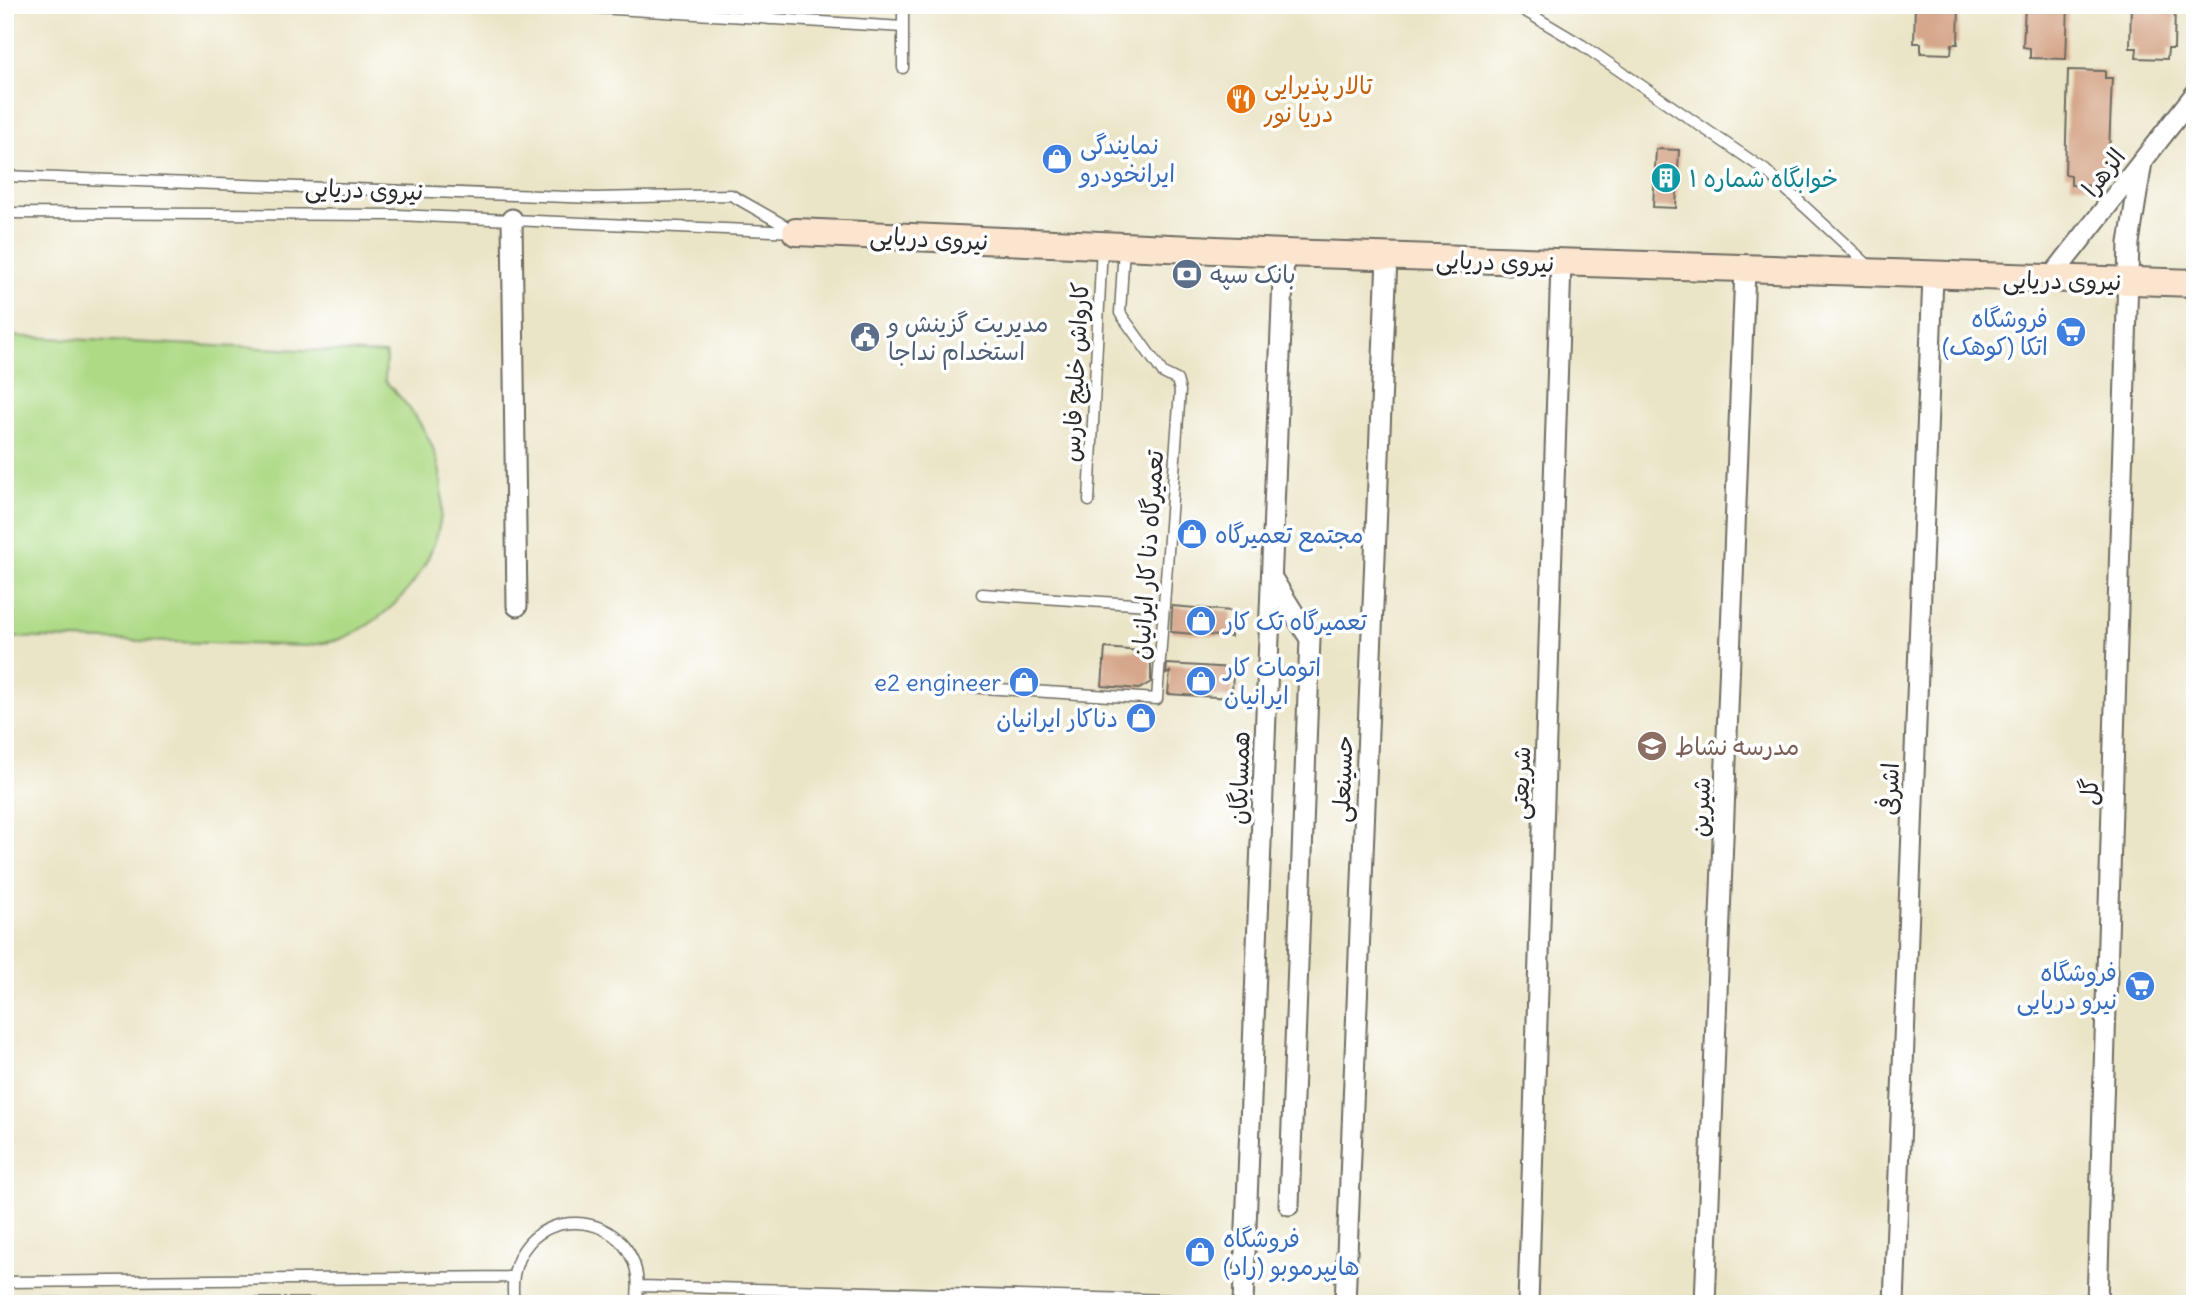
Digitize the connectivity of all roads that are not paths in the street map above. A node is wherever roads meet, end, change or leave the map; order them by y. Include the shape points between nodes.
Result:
1 (551, 5) edge
2 (768, 5) edge
3 (903, 5) edge
4 (1515, 5) edge
5 (769, 19) junction
6 (903, 27) junction
7 (903, 68) dead end
8 (2195, 94) edge
9 (2142, 162) junction
10 (5, 176) edge
11 (5, 213) edge
12 (512, 219) junction
13 (796, 232) junction
14 (1113, 246) junction
15 (1284, 253) junction
16 (1387, 257) junction
17 (1562, 263) junction
18 (1745, 270) junction
19 (1878, 274) junction
20 (1933, 276) junction
21 (2049, 280) junction
22 (2130, 282) junction
23 (2195, 283) edge
24 (1089, 501) dead end
25 (1272, 578) junction
26 (982, 594) dead end
27 (517, 606) dead end
28 (1164, 606) junction
29 (968, 687) dead end
30 (1290, 1205) dead end
31 (513, 1277) junction
32 (5, 1282) edge
33 (639, 1286) junction
34 (1115, 1301) edge
35 (5, 1303) edge
36 (323, 1304) edge
37 (514, 1304) edge
38 (636, 1304) edge
39 (1217, 1304) edge
40 (1243, 1304) edge
41 (1345, 1304) edge
42 (1528, 1304) edge
43 (1705, 1304) edge
44 (1894, 1304) edge
45 (2096, 1304) edge

1 - 5 lane
2 - 5 lane
3 - 6 lane
4 - 19 lane via 1582,45 1765,170
5 - 6 lane
6 - 7 lane
8 - 9 street, الزهرا
9 - 21 street, الزهرا
9 - 22 street, گل via 2130,229
10 - 13 lane, نیروی دریایی via 595,198 731,195
11 - 12 lane, نیروی دریایی
12 - 13 lane, نیروی دریایی
12 - 27 street
13 - 14 main road, نیروی دریایی
14 - 15 main road, نیروی دریایی
14 - 24 lane, کارواش خلیج فارس
14 - 28 lane, تعمیرگاه دنا کار ایرانیان via 1119,313 1163,373 1177,380 1180,391
15 - 16 main road, نیروی دریایی
15 - 25 street, همسایگان
16 - 17 main road, نیروی دریایی
16 - 41 street, حسینعلی
17 - 18 main road, نیروی دریایی
17 - 42 street, شریعتی
18 - 19 main road, نیروی دریایی
18 - 43 street, شیرین
19 - 20 main road, نیروی دریایی
20 - 21 main road, نیروی دریایی
20 - 44 street, اشرفی
21 - 22 main road, نیروی دریایی
22 - 23 main road, نیروی دریایی
22 - 45 street, گل
25 - 30 street via 1310,639
25 - 40 street, همسایگان
26 - 28 lane
28 - 29 lane, تعمیرگاه دنا کار ایرانیان via 1157,699
31 - 32 lane
31 - 33 lane via 527,1243 544,1229 565,1222 587,1223 608,1230 625,1245 636,1265
31 - 37 lane
33 - 34 lane
33 - 38 lane
34 - 39 lane
35 - 36 lane
36 - 37 lane

